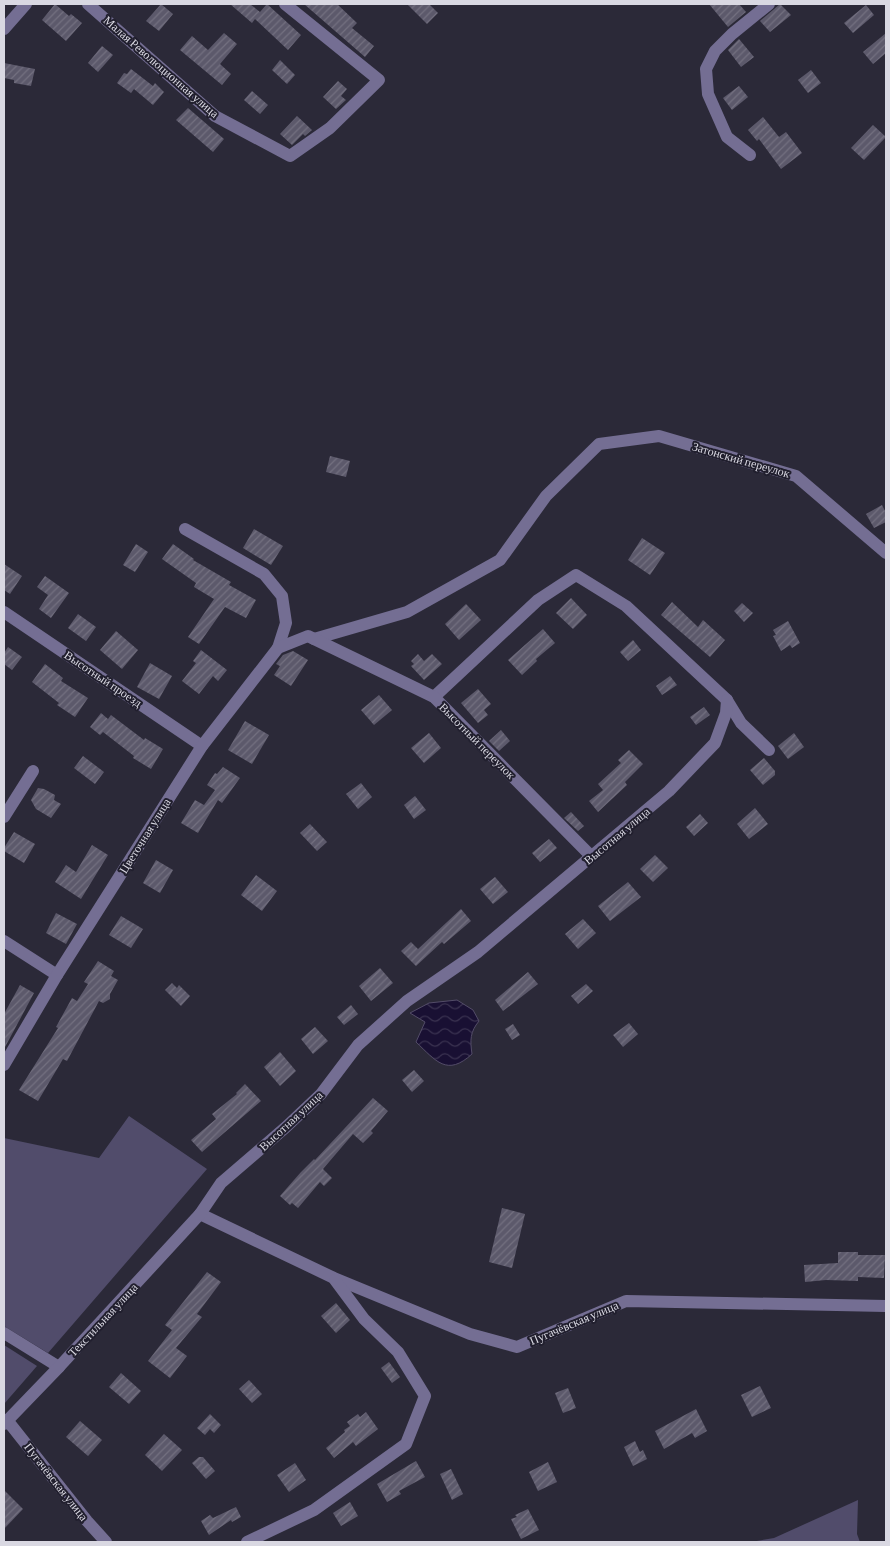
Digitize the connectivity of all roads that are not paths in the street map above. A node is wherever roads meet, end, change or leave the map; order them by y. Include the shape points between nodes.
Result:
1 (26, 4) edge
2 (88, 4) edge
3 (285, 4) edge
4 (769, 4) edge
5 (4, 29) edge
6 (750, 155) dead end
7 (186, 528) dead end
8 (886, 553) edge
9 (4, 612) edge
10 (314, 639) junction
11 (278, 648) junction
12 (434, 697) junction
13 (727, 700) junction
14 (202, 746) junction
15 (769, 750) dead end
16 (33, 771) dead end
17 (4, 817) edge
18 (592, 857) junction
19 (4, 941) edge
20 (57, 975) junction
21 (4, 1065) edge
22 (200, 1214) junction
23 (334, 1278) junction
24 (886, 1306) edge
25 (4, 1333) edge
26 (59, 1367) junction
27 (6, 1422) edge
28 (106, 1542) edge
29 (247, 1542) edge

1 - 5 street
2 - 3 street, Малая Революционная улица via 215,116 290,156 330,128 379,80
4 - 6 street via 715,51 706,69 708,94 727,137
7 - 11 street via 264,574 282,596 286,624
8 - 10 street, Затонский переулок via 796,476 659,436 599,444 546,496 500,560 407,612
9 - 14 street, Высотный проезд
10 - 11 street via 308,636
10 - 12 street, Высотный переулок
11 - 14 street, Цветочная улица
12 - 13 street via 538,600 576,575 626,606
12 - 18 street, Высотный переулок
13 - 15 street via 741,723
13 - 18 street, Высотная улица via 726,713 715,743 669,791
14 - 20 street, Цветочная улица
16 - 17 street
18 - 22 street, Высотная улица via 478,952 407,1001 358,1045 321,1094 221,1183
19 - 20 street
20 - 21 street, Цветочная улица
22 - 23 street, Пугачёвская улица
22 - 26 street, Текстильная улица
23 - 24 street, Пугачёвская улица via 470,1334 517,1346 626,1301
23 - 29 street, Пугачёвская улица via 364,1319 398,1352 425,1396 406,1444 314,1510
25 - 26 street
26 - 27 street, Текстильная улица
27 - 28 street, Пугачёвская улица

